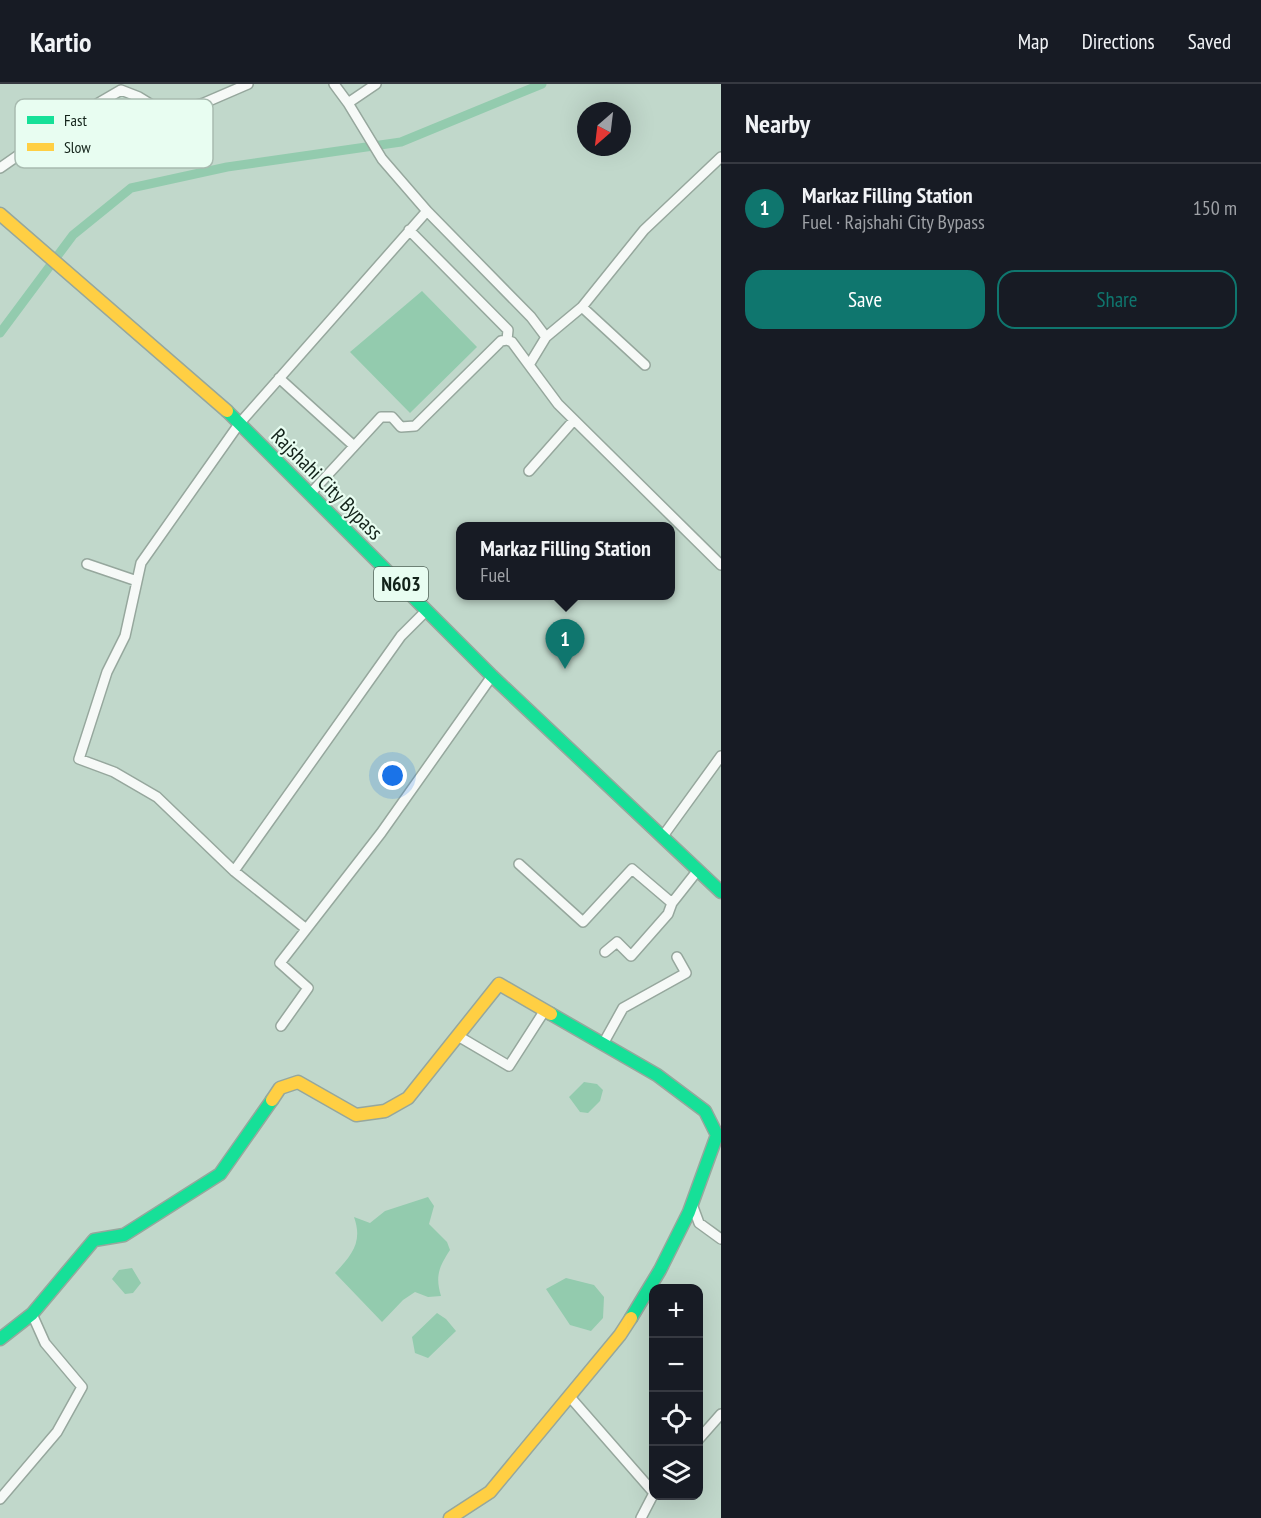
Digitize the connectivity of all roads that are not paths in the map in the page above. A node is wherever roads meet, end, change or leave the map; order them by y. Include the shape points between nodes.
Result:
1 (248, 84) edge
2 (334, 84) edge
3 (376, 84) edge
4 (119, 87) edge
5 (101, 99) edge
6 (142, 99) edge
7 (213, 99) edge
8 (348, 103) junction
9 (721, 157) edge
10 (15, 158) edge
11 (0, 168) edge
12 (427, 211) junction
13 (0, 214) edge
14 (409, 230) junction
15 (582, 307) junction
16 (546, 338) junction
17 (507, 340) junction
18 (529, 365) junction
19 (645, 365) dead end
20 (279, 378) junction
21 (574, 420) junction
22 (239, 424) junction
23 (354, 446) junction
24 (529, 471) dead end
25 (310, 494) junction
26 (87, 564) dead end
27 (721, 565) edge
28 (137, 581) junction
29 (427, 610) junction
30 (492, 676) junction
31 (721, 756) edge
32 (663, 836) junction
33 (519, 864) dead end
34 (699, 870) junction
35 (234, 871) junction
36 (721, 892) edge
37 (672, 903) junction
38 (305, 928) junction
39 (604, 952) dead end
40 (676, 957) dead end
41 (545, 1010) junction
42 (281, 1026) dead end
43 (458, 1036) junction
44 (603, 1044) junction
45 (692, 1204) junction
46 (721, 1239) edge
47 (32, 1314) junction
48 (0, 1339) edge
49 (570, 1397) junction
50 (721, 1414) edge
51 (703, 1435) edge
52 (649, 1487) edge
53 (0, 1499) edge
54 (650, 1500) edge
55 (450, 1518) edge
56 (641, 1518) edge

1 - 7 street
2 - 8 street
3 - 8 street
4 - 5 street
4 - 6 street
8 - 12 street via 382,159
9 - 15 street via 644,230
10 - 11 street
12 - 14 street
12 - 16 street via 531,317
13 - 22 main road, Rajshahi City Bypass / N603
14 - 17 street via 508,330
14 - 20 street
15 - 16 street
15 - 19 street
16 - 18 street
17 - 18 street
17 - 23 street via 501,341 415,426 401,427 392,417 381,417
18 - 21 street
20 - 22 street
20 - 23 street
21 - 24 street
21 - 27 street
22 - 25 main road, Rajshahi City Bypass / N603
22 - 28 street via 141,563
23 - 25 street
25 - 29 main road, Rajshahi City Bypass / N603
26 - 28 street
28 - 35 street via 125,636 107,672 79,759 114,772 157,797
29 - 30 main road, Rajshahi City Bypass / N603
29 - 35 street via 401,636
30 - 32 main road, Rajshahi City Bypass / N603
30 - 38 street via 381,833
31 - 32 street
32 - 34 main road, Rajshahi City Bypass / N603
33 - 37 street via 583,922 632,869
34 - 36 main road, Rajshahi City Bypass / N603
34 - 37 street
35 - 38 street
37 - 39 street via 668,915 631,956 617,942
38 - 42 street via 280,963 308,988
40 - 44 street via 686,973 623,1008
41 - 43 main road via 499,984
41 - 43 street via 509,1066
41 - 44 main road
43 - 47 main road via 408,1098 385,1111 356,1115 298,1082 280,1088 220,1174 124,1235 94,1240
44 - 45 main road via 657,1075 705,1111 717,1135
45 - 46 street via 699,1223
45 - 49 main road via 660,1270 620,1335
47 - 48 main road
47 - 53 street via 45,1343 82,1387 57,1432
49 - 52 street
49 - 55 main road via 490,1492
50 - 51 street
54 - 56 street

